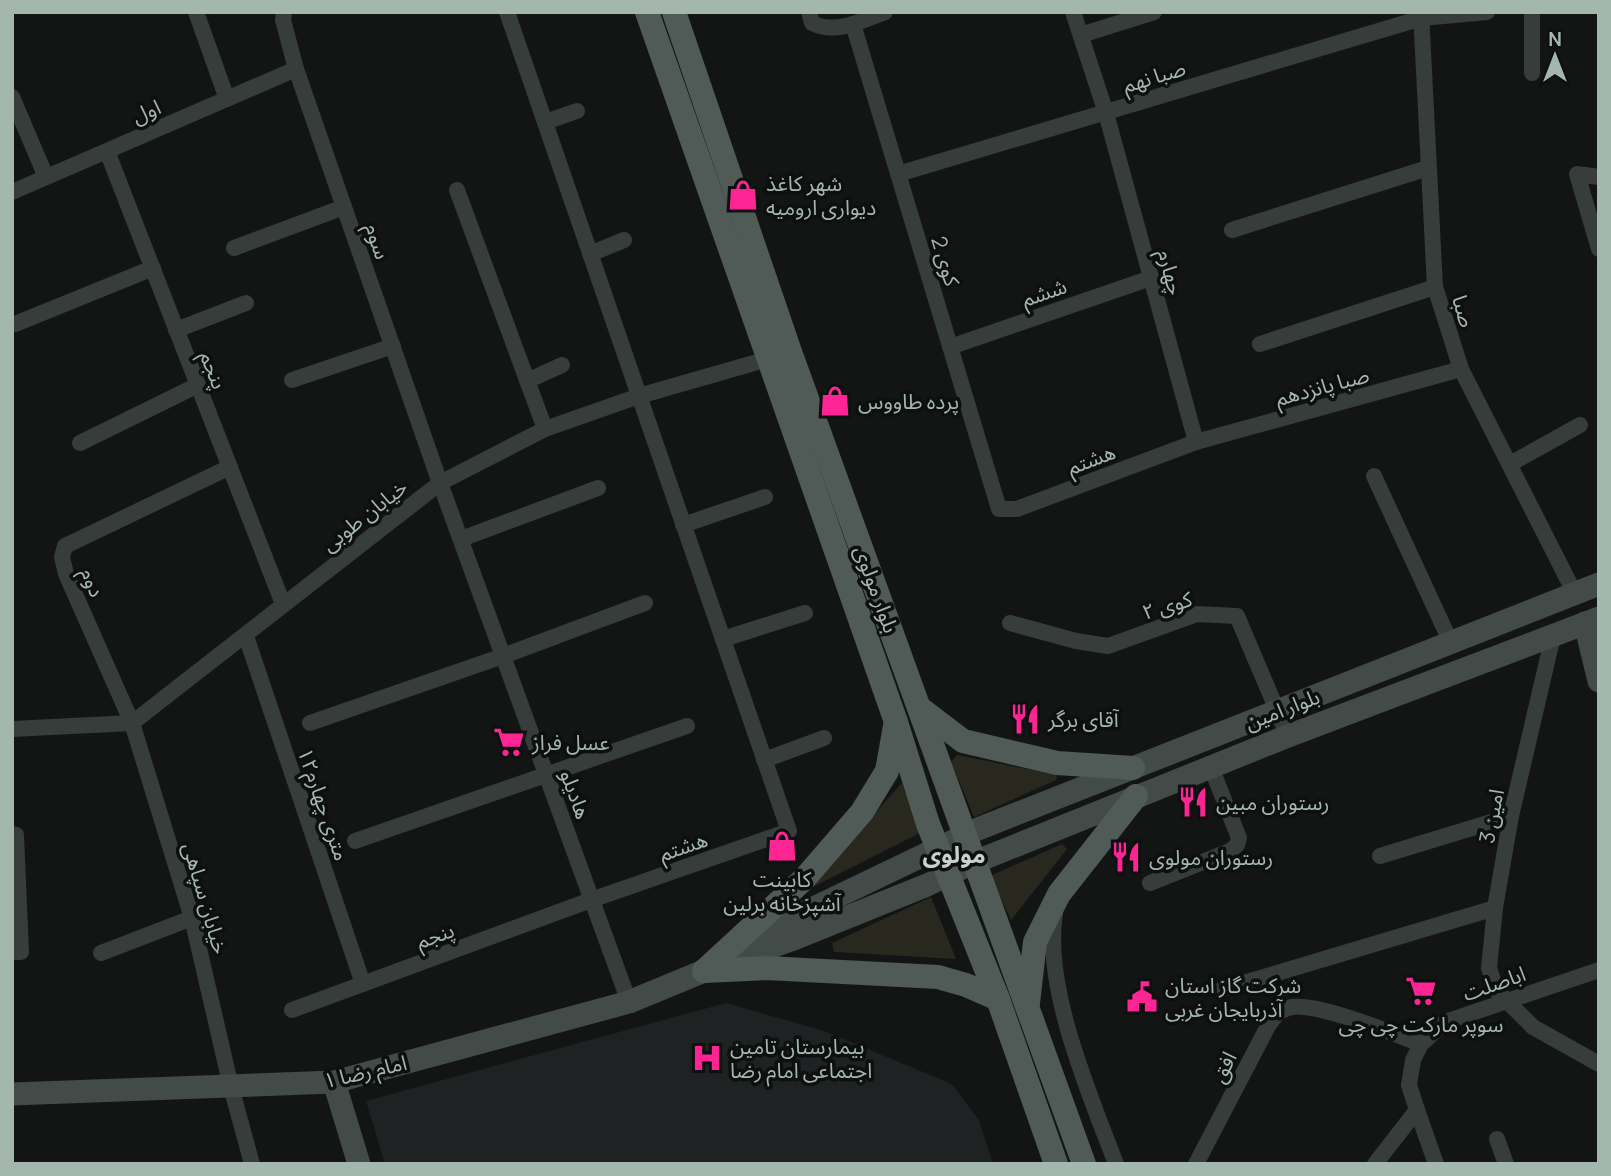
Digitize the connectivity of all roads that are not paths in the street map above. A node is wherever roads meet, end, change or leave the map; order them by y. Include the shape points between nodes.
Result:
1 (196, 12) edge
2 (284, 12) edge
3 (647, 12) edge
4 (674, 12) edge
5 (885, 12) edge
6 (1073, 12) edge
7 (1154, 12) edge
8 (1487, 12) edge
9 (1532, 12) edge
10 (509, 13) edge
11 (1421, 15) edge
12 (810, 18) edge
13 (853, 24) junction
14 (1081, 35) junction
15 (296, 69) junction
16 (1532, 72) dead end
17 (12, 97) edge
18 (227, 99) junction
19 (577, 111) dead end
20 (1106, 113) junction
21 (545, 122) junction
22 (107, 151) junction
23 (1428, 168) junction
24 (898, 174) junction
25 (46, 177) junction
26 (1599, 177) edge
27 (457, 190) dead end
28 (12, 192) edge
29 (344, 207) junction
30 (1232, 230) dead end
31 (624, 240) dead end
32 (234, 248) dead end
33 (1599, 249) edge
34 (590, 254) junction
35 (153, 268) junction
36 (1151, 278) junction
37 (1435, 287) junction
38 (246, 303) dead end
39 (15, 324) dead end
40 (176, 330) junction
41 (1260, 345) dead end
42 (393, 346) junction
43 (950, 347) junction
44 (768, 359) junction
45 (562, 365) dead end
46 (1461, 369) junction
47 (292, 380) dead end
48 (527, 381) junction
49 (198, 385) junction
50 (639, 396) junction
51 (1580, 425) dead end
52 (545, 429) junction
53 (1196, 442) junction
54 (80, 443) dead end
55 (1510, 464) junction
56 (230, 467) junction
57 (1374, 476) dead end
58 (440, 482) junction
59 (598, 488) dead end
60 (765, 497) dead end
61 (999, 509) joint
62 (683, 525) junction
63 (461, 539) junction
64 (1599, 584) edge
65 (1575, 594) junction
66 (645, 603) dead end
67 (283, 604) junction
68 (805, 613) dead end
69 (1592, 621) edge
70 (1010, 623) dead end
71 (246, 636) junction
72 (1553, 636) junction
73 (723, 639) junction
74 (1451, 643) junction
75 (503, 656) junction
76 (1599, 681) edge
77 (921, 709) junction
78 (1278, 711) junction
79 (896, 722) junction
80 (132, 723) junction
81 (310, 723) dead end
82 (687, 726) dead end
83 (12, 729) edge
84 (1288, 736) junction
85 (824, 738) dead end
86 (764, 760) junction
87 (1211, 766) junction
88 (1133, 768) junction
89 (546, 775) junction
90 (1136, 796) junction
91 (1511, 816) junction
92 (12, 834) edge
93 (965, 835) junction
94 (355, 841) dead end
95 (937, 848) junction
96 (1380, 856) dead end
97 (975, 862) junction
98 (948, 876) junction
99 (1150, 883) dead end
100 (1059, 894) junction
101 (591, 900) junction
102 (1495, 908) junction
103 (192, 918) junction
104 (12, 952) edge
105 (101, 953) dead end
106 (1599, 970) edge
107 (704, 971) junction
108 (363, 984) junction
109 (1220, 989) dead end
110 (998, 999) junction
111 (1507, 1001) junction
112 (629, 1002) junction
113 (1027, 1007) junction
114 (292, 1010) dead end
115 (1421, 1044) junction
116 (1599, 1064) edge
117 (1052, 1073) junction
118 (334, 1082) junction
119 (231, 1087) junction
120 (1088, 1090) junction
121 (12, 1094) edge
122 (1417, 1110) junction
123 (1497, 1139) dead end
124 (252, 1164) edge
125 (359, 1164) edge
126 (1056, 1164) edge
127 (1084, 1164) edge
128 (1116, 1164) edge
129 (1196, 1164) edge
130 (1375, 1164) edge
131 (1436, 1164) edge
132 (1506, 1164) edge

1 - 18 street
2 - 15 street, سوم
3 - 44 main road, بلوار مولوی
4 - 77 main road, بلوار مولوی via 789,349
5 - 13 street
6 - 14 street, چهارم
7 - 14 street
8 - 11 street, صبا نهم
9 - 16 street
10 - 21 street
11 - 20 street, صبا نهم
11 - 23 street, صبا
12 - 13 street via 824,29
13 - 24 street, کوی 2
14 - 20 street, چهارم
15 - 18 street, اول
15 - 29 street, سوم
17 - 25 street
18 - 22 street, اول
19 - 21 street
20 - 24 street, صبا نهم
20 - 36 street, چهارم
21 - 34 street
22 - 25 street, اول
22 - 35 street, پنجم
23 - 30 street
23 - 37 street, صبا
24 - 43 street, کوی 2
25 - 28 street, اول
26 - 33 street via 1577,174
27 - 48 street
29 - 32 street
29 - 42 street, سوم
31 - 34 street
34 - 50 street
35 - 39 street
35 - 40 street, پنجم
36 - 43 street, ششم
36 - 53 street, چهارم
37 - 41 street
37 - 46 street, صبا
38 - 40 street
40 - 49 street, پنجم
42 - 47 street
42 - 58 street, سوم
43 - 61 street, کوی 2
44 - 50 street, خیابان طوبی
44 - 79 main road, بلوار مولوی
45 - 48 street
46 - 53 street, صبا پانزدهم
46 - 55 street, صبا
48 - 52 street
49 - 54 street
49 - 56 street, پنجم
50 - 52 street, خیابان طوبی
50 - 62 street
51 - 55 street
52 - 58 street, خیابان طوبی
53 - 61 street, هشتم via 1017,509
55 - 65 street, صبا
56 - 67 street, پنجم
56 - 80 street, دوم via 65,547 61,557
57 - 74 street
58 - 63 street, هادیلو
58 - 67 street, خیابان طوبی
59 - 63 street
60 - 62 street
62 - 73 street
63 - 75 street, هادیلو
64 - 65 main road, بلوار امین
65 - 74 main road, بلوار امین
66 - 75 street
67 - 71 street, خیابان طوبی
68 - 73 street
69 - 72 main road, بلوار امین
69 - 76 main road
70 - 78 street, کوی ۲ via 1108,646 1197,614 1237,616
71 - 80 street, خیابان طوبی
71 - 108 street, ۱۲متری چهارم
72 - 84 main road, بلوار امین
72 - 91 street, امین 3
73 - 86 street
74 - 78 main road, بلوار امین
75 - 81 street
75 - 89 street, هادیلو
77 - 88 main road via 963,741 1057,763
77 - 93 main road, بلوار مولوی
78 - 84 street
78 - 88 main road, بلوار امین
79 - 95 main road, بلوار مولوی
79 - 107 main road via 887,771 862,812 805,878
80 - 83 street
80 - 103 street, خیابان سپاهی
82 - 89 street
84 - 87 main road, بلوار امین
85 - 86 street
86 - 101 street, هشتم via 789,831
87 - 90 main road, بلوار امین
87 - 99 street via 1239,838 1237,845
88 - 93 main road, بلوار امین
89 - 94 street
89 - 101 street, هادیلو
90 - 97 main road, بلوار امین
90 - 100 main road
91 - 96 street
91 - 102 street, امین 3
92 - 104 street via 16,835 21,952
93 - 95 main road, امام رضا ۱
93 - 97 main road, بلوار مولوی
95 - 98 main road, بلوار مولوی
95 - 107 main road, امام رضا ۱ via 774,927
97 - 98 main road, امام رضا ۱
97 - 113 main road, بلوار مولوی
98 - 107 main road, امام رضا ۱
98 - 110 main road, بلوار مولوی
100 - 113 main road via 1035,942
100 - 120 street via 1052,931 1059,994
101 - 108 street, پنجم
101 - 112 street, هادیلو
102 - 109 street
102 - 111 street, امین 3 via 1489,968 1496,990
103 - 105 street
103 - 119 street, خیابان سپاهی
106 - 111 street, اباصلت
107 - 110 main road via 767,968 938,977
107 - 112 main road, امام رضا ۱
108 - 114 street, پنجم
110 - 126 main road, بلوار مولوی
111 - 115 street, اباصلت via 1445,1022
111 - 116 street, امین 3 via 1533,1027
112 - 118 main road, امام رضا ۱
113 - 117 main road, بلوار مولوی
115 - 122 street via 1409,1085
115 - 129 street, افق via 1331,1012 1290,1007 1279,1012
117 - 120 street
117 - 127 main road, بلوار مولوی
118 - 119 main road, امام رضا ۱
118 - 125 main road
119 - 121 main road, امام رضا ۱
119 - 124 street
120 - 128 street
122 - 130 street
122 - 131 street
123 - 132 street

